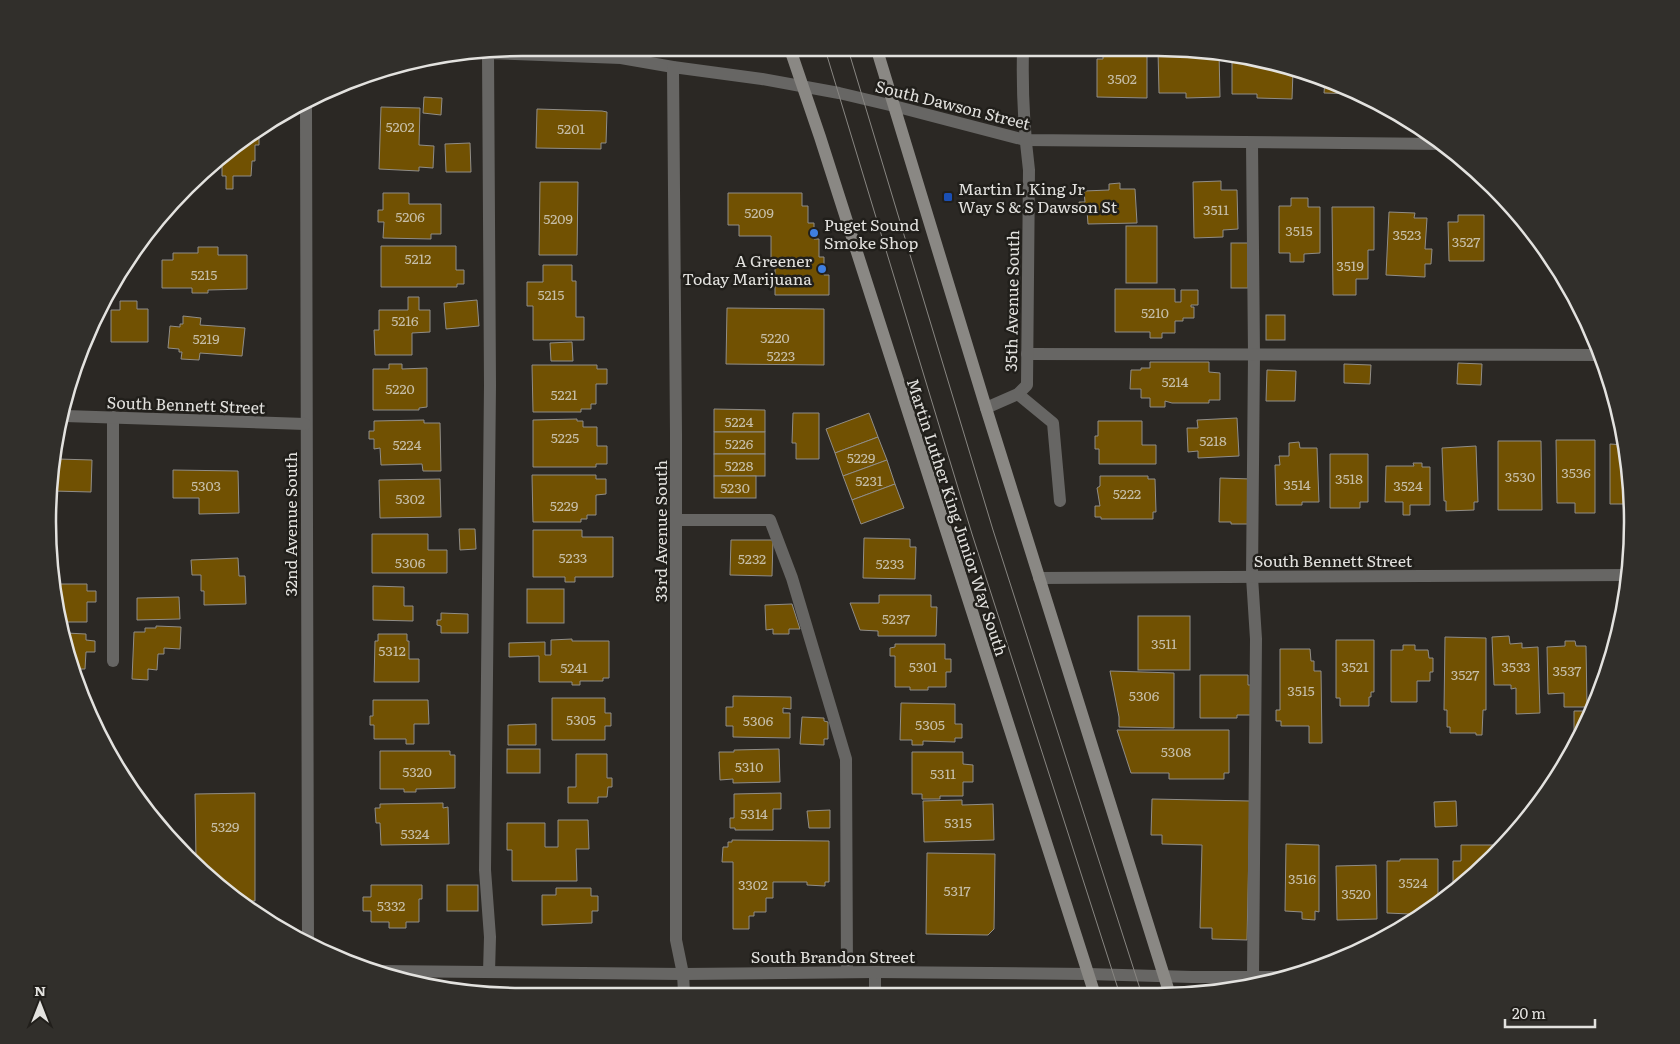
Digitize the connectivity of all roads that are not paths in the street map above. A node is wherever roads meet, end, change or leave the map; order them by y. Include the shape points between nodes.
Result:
1 (567, 56) edge
2 (792, 56) edge
3 (879, 56) edge
4 (1023, 56) edge
5 (487, 57) edge
6 (673, 67) junction
7 (802, 87) junction
8 (894, 106) junction
9 (306, 110) edge
10 (1025, 140) junction
11 (1252, 143) junction
12 (1430, 144) edge
13 (1027, 354) junction
14 (1254, 356) junction
15 (1593, 356) edge
16 (1018, 394) junction
17 (986, 408) junction
18 (68, 416) edge
19 (113, 417) junction
20 (305, 424) junction
21 (1060, 501) dead end
22 (676, 520) junction
23 (1621, 575) edge
24 (1252, 577) junction
25 (1039, 578) junction
26 (113, 661) dead end
27 (308, 936) edge
28 (396, 970) edge
29 (489, 972) junction
30 (847, 972) junction
31 (875, 972) junction
32 (683, 974) junction
33 (1088, 974) junction
34 (1164, 977) junction
35 (1253, 977) junction
36 (1257, 977) edge
37 (684, 988) edge
38 (875, 988) edge
39 (1092, 988) edge
40 (1168, 988) edge

1 - 6 street, South Dawson Street via 621,58
2 - 7 main road, Martin Luther King Junior Way South
3 - 8 main road
4 - 10 street, 35th Avenue South
5 - 29 street via 490,385 485,870
6 - 7 street, South Dawson Street
6 - 22 street, 33rd Avenue South
7 - 8 street, South Dawson Street
7 - 33 main road, Martin Luther King Junior Way South
8 - 10 street, South Dawson Street
8 - 17 main road
9 - 20 street, 32nd Avenue South
10 - 11 street, South Dawson Street
10 - 13 street, 35th Avenue South via 1029,170
11 - 12 street, South Dawson Street
11 - 14 street
13 - 14 street
13 - 16 street, 35th Avenue South via 1027,386
14 - 15 street
14 - 24 street
16 - 17 street, 35th Avenue South
16 - 21 street via 1053,423
17 - 25 main road
18 - 19 street, South Bennett Street
19 - 20 street, South Bennett Street
19 - 26 street
20 - 27 street, 32nd Avenue South
22 - 30 street via 770,520 783,553 846,759
22 - 32 street, 33rd Avenue South via 676,940
23 - 24 street, South Bennett Street
24 - 25 street, South Bennett Street
24 - 35 street via 1256,639
25 - 34 main road
28 - 29 street, South Brandon Street
29 - 32 street, South Brandon Street
30 - 31 street, South Brandon Street
30 - 32 street, South Brandon Street
31 - 33 street, South Brandon Street
31 - 38 street
32 - 37 street, 33rd Avenue South
33 - 34 street, South Brandon Street
33 - 39 main road, Martin Luther King Junior Way South
34 - 35 street, South Brandon Street
34 - 40 main road
35 - 36 street, South Brandon Street

